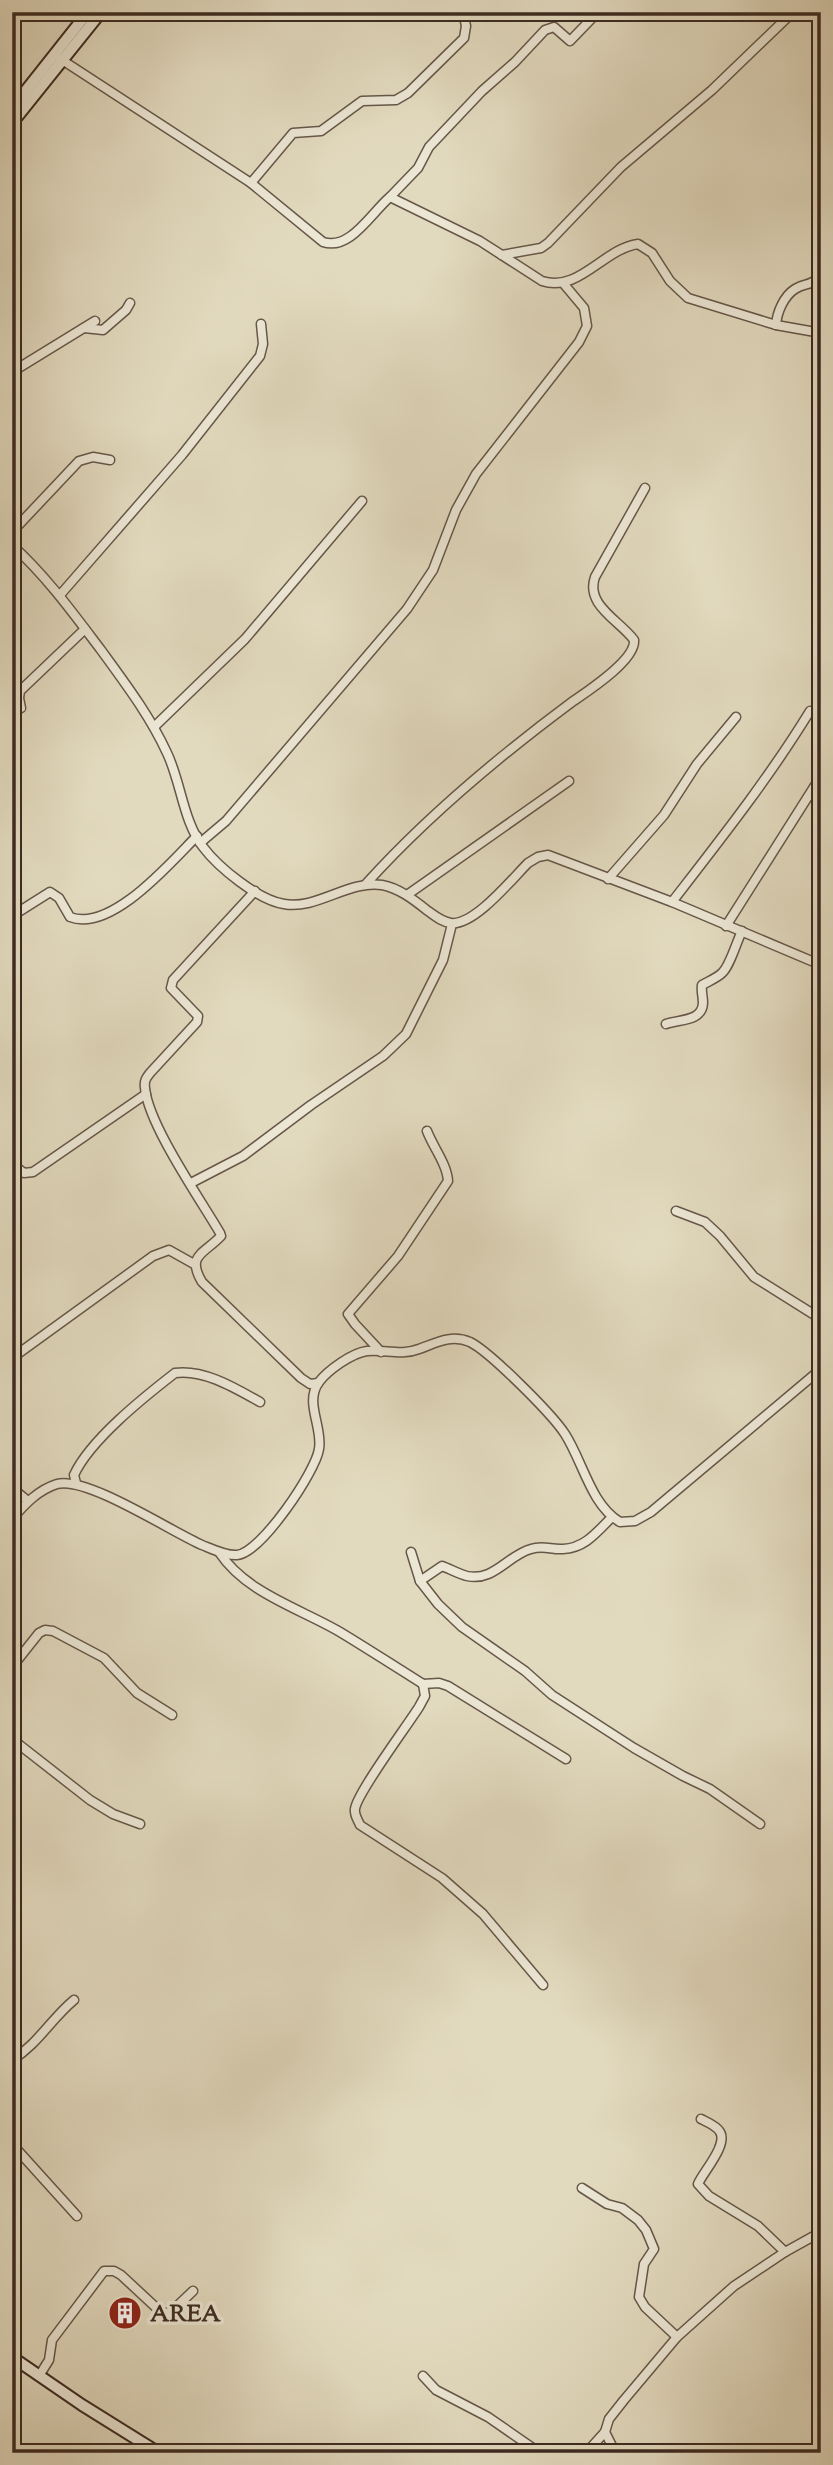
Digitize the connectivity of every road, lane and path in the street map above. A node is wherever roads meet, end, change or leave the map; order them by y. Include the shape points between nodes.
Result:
1 (88, 12) edge
2 (101, 12) edge
3 (463, 12) edge
4 (598, 12) edge
5 (791, 13) edge
6 (58, 58) junction
7 (12, 108) edge
8 (12, 123) edge
9 (251, 183) junction
10 (390, 197) junction
11 (502, 255) junction
12 (821, 274) edge
13 (563, 283) junction
14 (131, 303) dead end
15 (95, 321) dead end
16 (261, 324) dead end
17 (776, 325) junction
18 (84, 328) junction
19 (821, 333) edge
20 (12, 372) edge
21 (110, 460) dead end
22 (645, 488) dead end
23 (362, 501) dead end
24 (12, 531) edge
25 (12, 545) edge
26 (60, 595) junction
27 (85, 629) junction
28 (21, 708) dead end
29 (810, 711) dead end
30 (736, 718) dead end
31 (155, 727) junction
32 (821, 776) edge
33 (569, 781) dead end
34 (198, 839) junction
35 (608, 879) junction
36 (365, 885) junction
37 (255, 891) junction
38 (407, 895) junction
39 (672, 902) junction
40 (12, 916) edge
41 (452, 923) junction
42 (726, 926) junction
43 (742, 932) junction
44 (821, 965) edge
45 (666, 1024) dead end
46 (146, 1094) junction
47 (427, 1131) dead end
48 (12, 1164) edge
49 (191, 1183) junction
50 (676, 1211) dead end
51 (194, 1264) junction
52 (821, 1319) edge
53 (381, 1352) junction
54 (19, 1353) dead end
55 (821, 1369) edge
56 (318, 1383) junction
57 (260, 1402) dead end
58 (76, 1483) junction
59 (12, 1488) edge
60 (28, 1501) junction
61 (612, 1517) junction
62 (12, 1519) edge
63 (219, 1552) junction
64 (411, 1552) dead end
65 (420, 1581) junction
66 (12, 1667) edge
67 (423, 1684) junction
68 (172, 1714) dead end
69 (12, 1739) edge
70 (566, 1759) dead end
71 (140, 1824) dead end
72 (760, 1824) dead end
73 (543, 1985) dead end
74 (74, 2000) dead end
75 (12, 2060) edge
76 (701, 2119) dead end
77 (12, 2144) edge
78 (582, 2188) dead end
79 (77, 2216) dead end
80 (821, 2232) edge
81 (785, 2252) junction
82 (193, 2291) dead end
83 (677, 2337) junction
84 (12, 2357) edge
85 (39, 2376) junction
86 (423, 2376) dead end
87 (605, 2431) junction
88 (159, 2453) edge
89 (540, 2453) edge
90 (586, 2453) edge
91 (621, 2453) edge

1 - 6 main road
2 - 6 main road
3 - 9 street via 464,38 408,93 391,101 362,101 321,131 293,133
4 - 10 street via 570,41 554,27 545,30 429,147 418,168
5 - 11 street via 712,90 621,167 560,234 541,247
6 - 7 main road
6 - 8 main road
6 - 9 street
9 - 10 street via 332,245 346,241
10 - 11 street
11 - 13 street via 542,281
12 - 17 street via 809,285 795,289 778,311
13 - 17 street via 638,244 647,247 688,298
13 - 34 street via 584,308 586,331 476,474 419,592 226,821
14 - 18 street via 103,330
15 - 18 street
16 - 26 street via 260,356 182,455
17 - 19 street
18 - 20 street
21 - 24 street via 93,457 79,461
22 - 36 street via 592,587 598,603 634,640 632,653 465,787
23 - 31 street via 246,639
25 - 26 street
26 - 27 street
27 - 28 street via 20,691
27 - 31 street
29 - 39 street via 744,809
30 - 35 street via 697,764 664,816
31 - 34 street
32 - 42 street
33 - 38 street
34 - 37 street via 210,857
34 - 40 street via 136,894 105,914 70,917 50,892
35 - 39 street
35 - 41 street via 548,855 538,857 478,913 465,922
36 - 37 street via 292,905
36 - 38 street
37 - 46 street via 173,980 171,988 198,1019 145,1079
38 - 41 street via 440,920
39 - 42 street
41 - 49 street via 443,960 406,1034 383,1056 243,1156
42 - 43 street
43 - 44 street
43 - 45 street via 728,967 702,985 699,1014
46 - 48 street via 38,1169 26,1173
46 - 49 street via 155,1122
47 - 53 street via 448,1181 398,1256 348,1314
49 - 51 street via 220,1236
50 - 52 street via 705,1222 754,1277
51 - 54 street via 169,1250 153,1256
51 - 56 street via 202,1282 301,1378
53 - 56 street via 353,1356
53 - 61 street via 419,1350 442,1339 469,1342 478,1348 551,1416
55 - 61 street via 651,1512 635,1521 620,1522
56 - 63 street via 312,1398 319,1451 312,1469 257,1545 239,1555
57 - 58 street via 226,1383 175,1373 83,1459 74,1475
58 - 60 street via 59,1483
58 - 63 street
59 - 60 street
60 - 62 street
61 - 65 street via 581,1546 530,1549 481,1576 442,1566
63 - 67 street via 243,1579
64 - 65 street
65 - 72 street via 462,1627 552,1695
66 - 68 street via 39,1633 53,1631 104,1658 137,1693
67 - 70 street via 448,1686
67 - 73 street via 425,1696 364,1790 356,1816 360,1825 442,1878 483,1914
69 - 71 street via 90,1800
74 - 75 street via 39,2039
76 - 81 street via 718,2129 722,2138 698,2185 758,2226
77 - 79 street
78 - 83 street via 622,2208 646,2230 654,2249 644,2263 639,2297
80 - 81 street
81 - 83 street via 734,2286
82 - 85 street via 163,2314 121,2275 104,2271 52,2340 49,2360
83 - 87 street via 609,2419
84 - 85 main road
85 - 88 main road
86 - 89 street via 436,2390 488,2417
87 - 90 street
87 - 91 street via 613,2448

